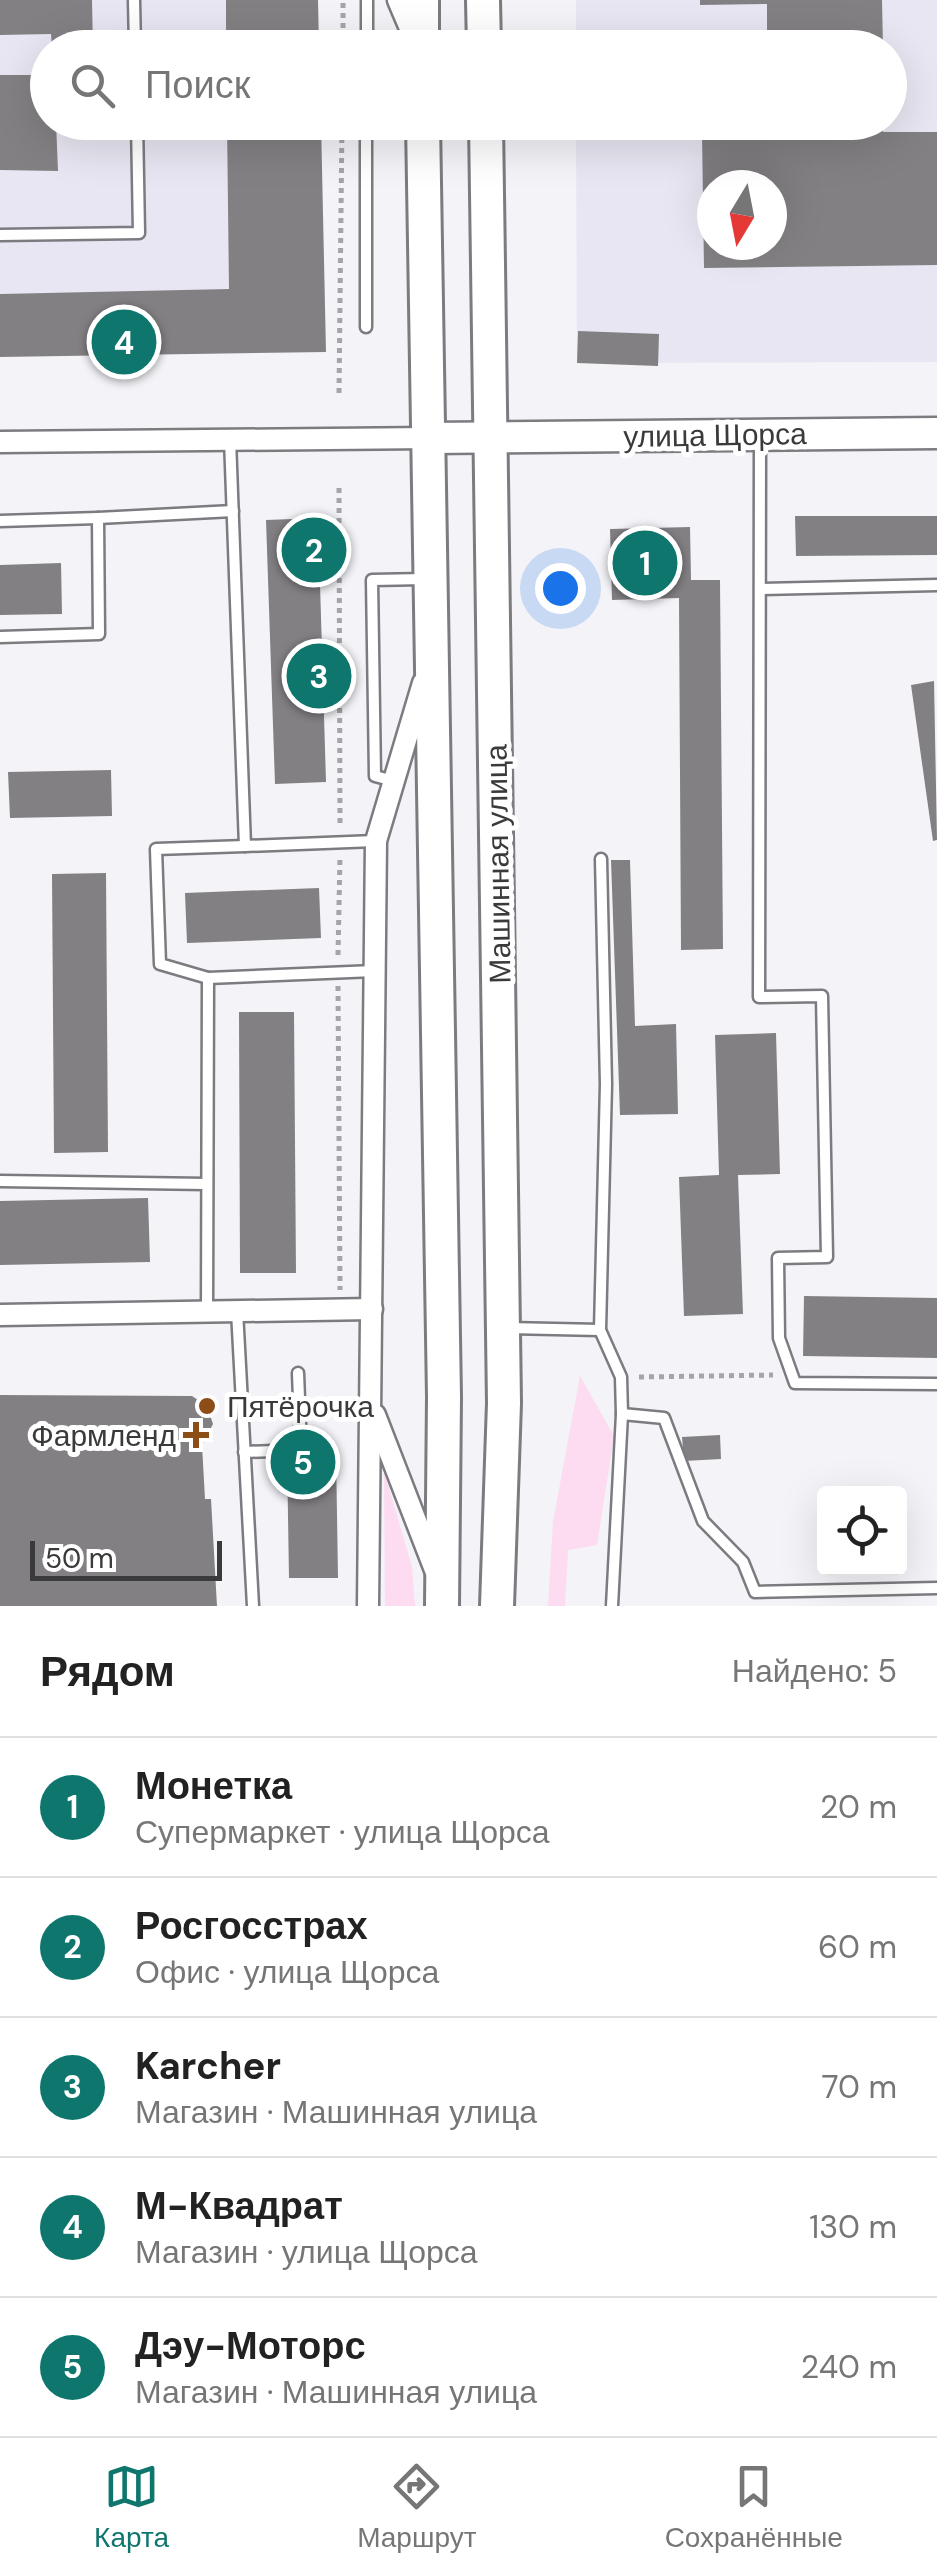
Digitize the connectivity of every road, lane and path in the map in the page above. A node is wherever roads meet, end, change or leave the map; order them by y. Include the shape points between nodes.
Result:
1 (134, 0) edge
2 (343, 0) edge
3 (367, 0) edge
4 (398, 0) edge
5 (422, 0) edge
6 (484, 0) edge
7 (135, 30) edge
8 (343, 30) edge
9 (366, 30) edge
10 (412, 30) edge
11 (421, 30) edge
12 (484, 30) edge
13 (136, 140) edge
14 (342, 140) edge
15 (366, 140) edge
16 (424, 140) edge
17 (486, 140) edge
18 (0, 235) edge
19 (366, 327) dead end
20 (339, 393) dead end
21 (937, 433) edge
22 (760, 435) junction
23 (493, 437) junction
24 (429, 438) junction
25 (230, 440) junction
26 (0, 442) edge
27 (339, 488) dead end
28 (234, 511) junction
29 (98, 518) junction
30 (0, 521) edge
31 (430, 579) junction
32 (937, 585) edge
33 (761, 589) junction
34 (0, 637) edge
35 (431, 652) junction
36 (395, 781) junction
37 (376, 841) junction
38 (340, 842) junction
39 (245, 846) junction
40 (601, 859) dead end
41 (374, 971) junction
42 (338, 974) junction
43 (208, 978) junction
44 (0, 1181) edge
45 (207, 1184) junction
46 (372, 1309) junction
47 (340, 1310) junction
48 (207, 1312) junction
49 (237, 1312) junction
50 (0, 1315) edge
51 (503, 1328) junction
52 (600, 1330) junction
53 (298, 1372) dead end
54 (621, 1378) junction
55 (796, 1382) junction
56 (937, 1384) edge
57 (370, 1404) junction
58 (622, 1414) junction
59 (244, 1452) junction
60 (937, 1588) edge
61 (442, 1597) edge
62 (253, 1606) edge
63 (368, 1606) edge
64 (497, 1606) edge
65 (612, 1606) edge

1 - 7 lane
2 - 8 path
3 - 9 lane
4 - 10 street
5 - 11 main road
6 - 12 main road
13 - 18 lane via 139,233
14 - 20 path
15 - 19 lane
16 - 24 main road, Машинная улица
17 - 23 main road, Машинная улица
21 - 22 main road, улица Щорса
22 - 23 main road, улица Щорса
22 - 33 lane
23 - 24 main road, улица Щорса
23 - 51 main road, Машинная улица
24 - 25 street
24 - 31 main road, Машинная улица
25 - 26 street
25 - 28 lane
27 - 38 path
28 - 29 lane
28 - 39 lane
29 - 30 lane
29 - 34 lane via 99,634
31 - 35 main road, Машинная улица
31 - 36 lane via 372,580 375,776
32 - 33 lane
33 - 55 lane via 759,997 822,996 827,1257 778,1258 779,1338
35 - 36 street
35 - 61 main road, Машинная улица
36 - 37 street
37 - 38 lane
37 - 41 street
38 - 39 lane
38 - 42 path
39 - 43 lane via 156,849 160,964
40 - 52 lane via 606,1084
41 - 42 lane
41 - 46 street
42 - 43 lane
42 - 47 path
43 - 45 lane
44 - 45 lane
45 - 48 lane
46 - 47 street
46 - 57 street
47 - 49 street
48 - 49 street
48 - 50 street
49 - 59 lane
51 - 52 lane
51 - 64 main road, Машинная улица
52 - 54 lane
53 - 59 lane via 301,1450
54 - 55 path via 784,1375
54 - 58 lane
55 - 56 lane
57 - 61 street
57 - 63 street
58 - 60 lane via 664,1418 703,1521 743,1562 755,1592
58 - 65 lane
59 - 62 lane

